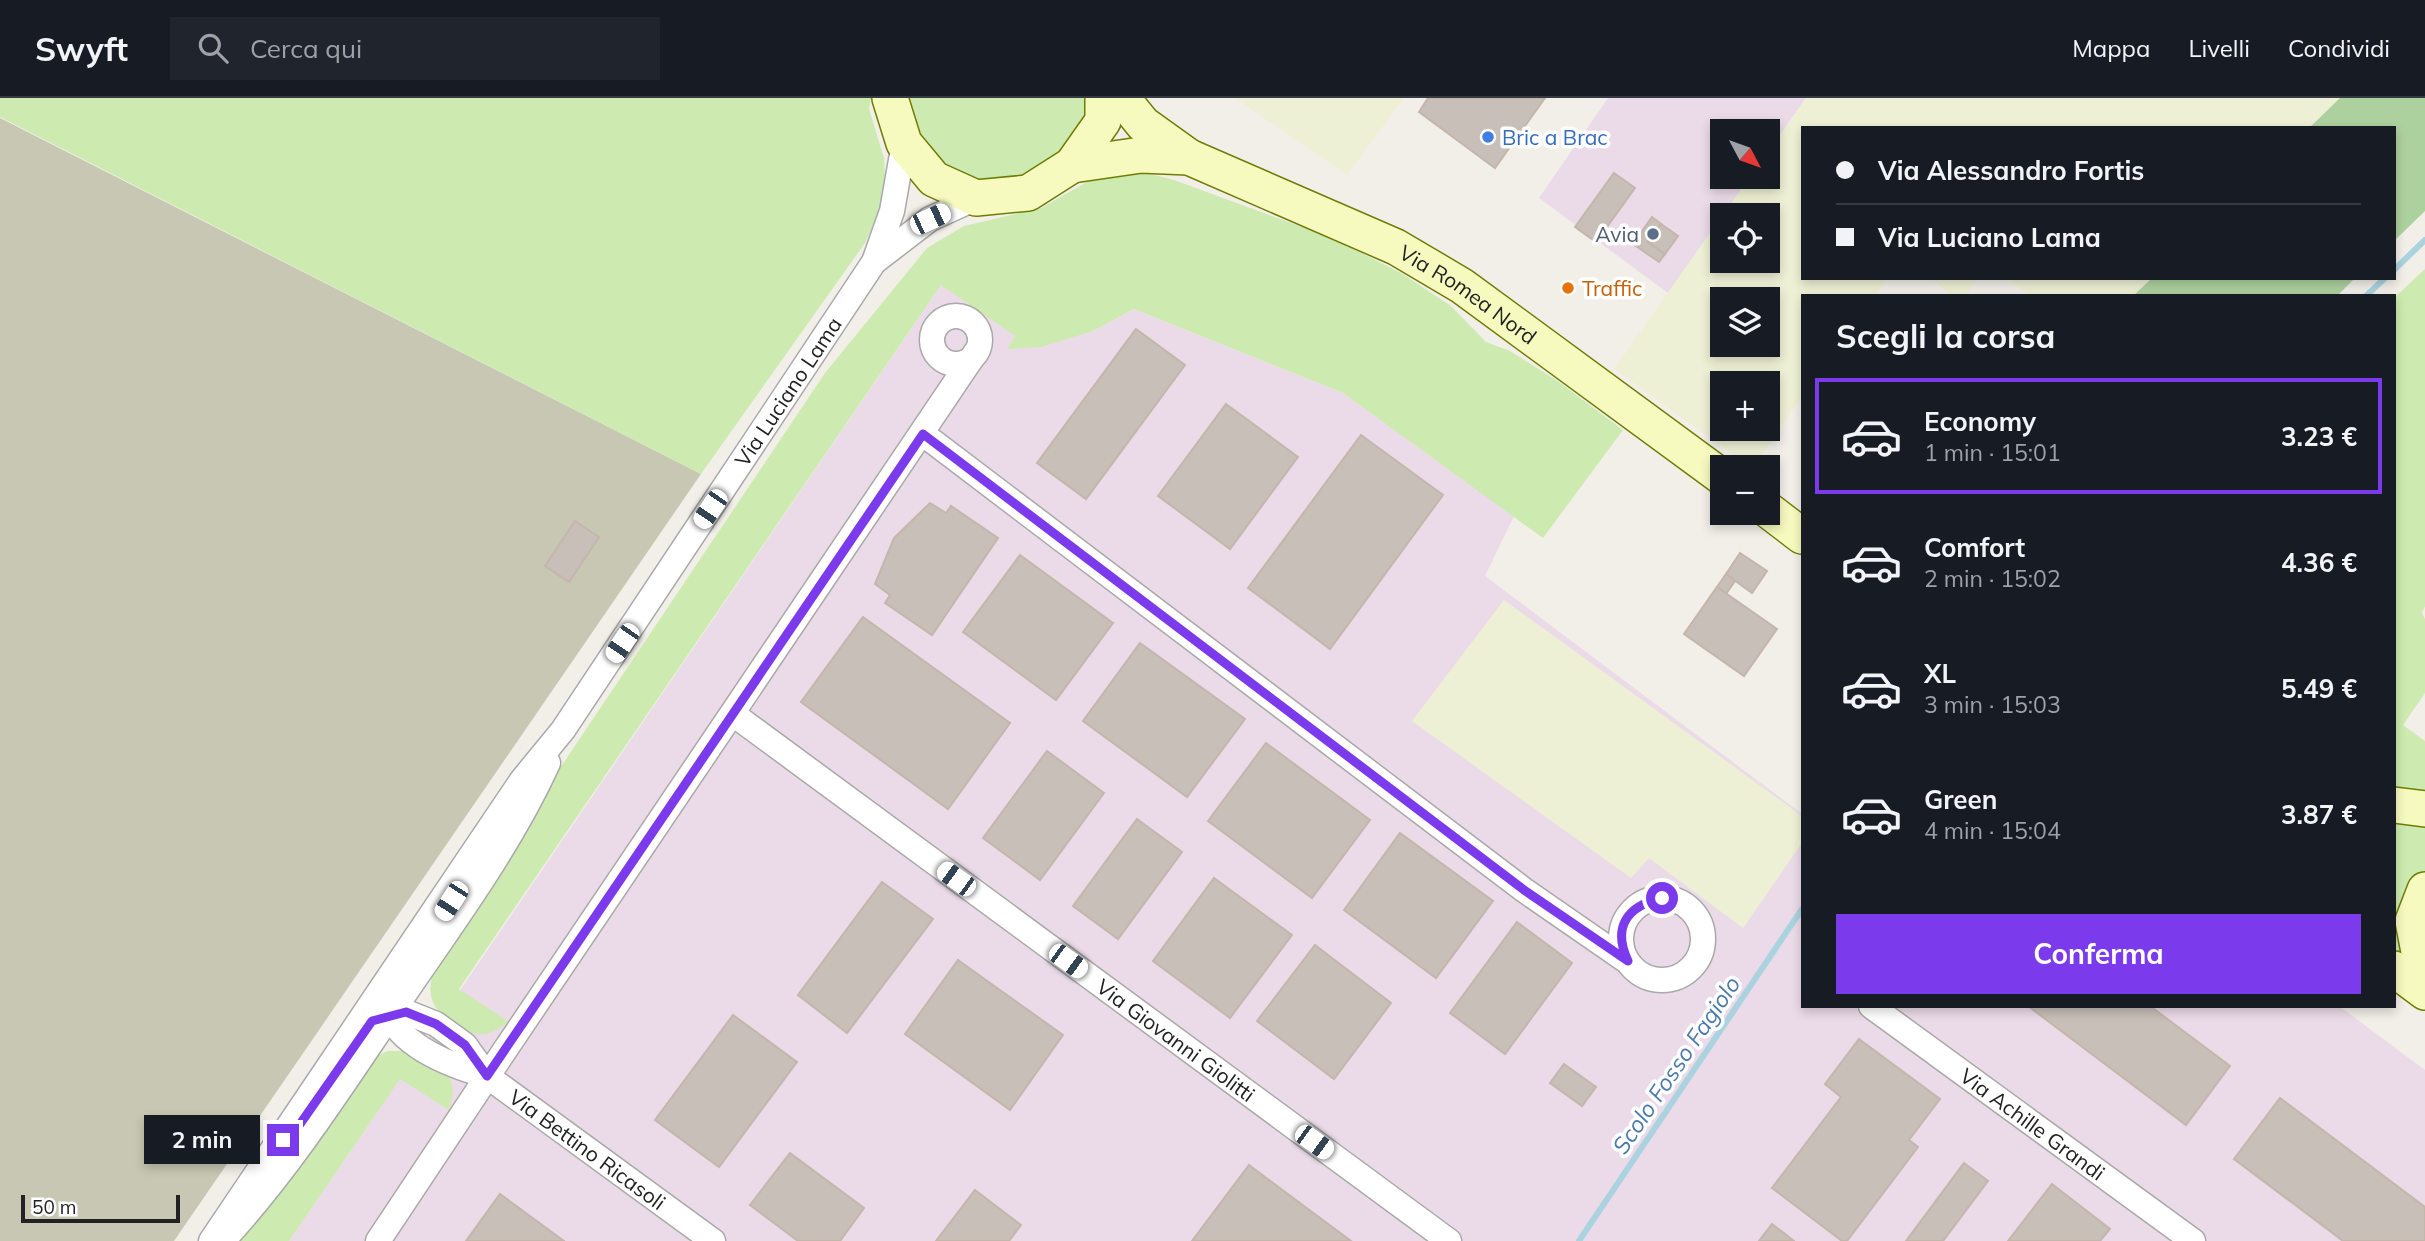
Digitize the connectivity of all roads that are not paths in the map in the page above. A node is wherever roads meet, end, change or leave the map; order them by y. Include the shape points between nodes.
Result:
1 (890, 98) edge
2 (1103, 98) edge
3 (1122, 98) edge
4 (904, 143) junction
5 (1189, 157) junction
6 (1072, 165) junction
7 (976, 198) junction
8 (874, 262) junction
9 (976, 352) dead end
10 (923, 434) junction
11 (1710, 468) edge
12 (1780, 519) edge
13 (1801, 535) edge
14 (733, 714) junction
15 (563, 730) junction
16 (2396, 805) edge
17 (2425, 809) edge
18 (475, 849) junction
19 (2425, 890) edge
20 (1628, 961) dead end
21 (2425, 966) edge
22 (2396, 970) edge
23 (417, 975) junction
24 (2425, 992) edge
25 (1874, 1008) edge
26 (390, 1016) junction
27 (436, 1024) junction
28 (419, 1047) junction
29 (367, 1049) junction
30 (487, 1076) junction
31 (269, 1153) junction
32 (211, 1241) edge
33 (222, 1241) edge
34 (378, 1241) edge
35 (713, 1241) edge
36 (1449, 1241) edge
37 (2193, 1241) edge

1 - 4 main road
2 - 6 main road via 1103,121
3 - 5 main road, Via Romea Nord via 1143,124
4 - 7 main road via 934,179
4 - 8 street, Via Luciano Lama via 892,211
5 - 6 main road, Via Romea Nord via 1141,155
5 - 11 main road, Via Romea Nord via 1396,247 1462,286
6 - 7 main road via 1028,193
7 - 8 street, Via Luciano Lama via 930,219
8 - 15 street, Via Luciano Lama
9 - 10 street
10 - 14 street
10 - 20 street via 1524,890
12 - 13 main road
14 - 30 street
14 - 36 street, Via Giovanni Giolitti
15 - 18 street, Via Luciano Lama
15 - 23 street, Via Luciano Lama via 499,855
16 - 17 main road
18 - 26 street, Via Luciano Lama via 463,882 383,1004
18 - 31 street, Via Luciano Lama
19 - 21 main road via 2413,921
22 - 24 main road
23 - 26 street, Via Luciano Lama
23 - 27 street via 423,1003
25 - 37 street, Via Achille Grandi
26 - 27 street via 406,1012
26 - 28 street, Via Bettino Ricasoli via 402,1034
26 - 29 street, Via Luciano Lama
26 - 31 street, Via Luciano Lama via 372,1021 298,1127
27 - 30 street via 465,1045
28 - 29 street via 400,1039 384,1040
28 - 30 street, Via Bettino Ricasoli via 456,1067
29 - 33 street, Via Luciano Lama via 293,1159
30 - 34 street
30 - 35 street, Via Bettino Ricasoli
31 - 32 street, Via Luciano Lama

